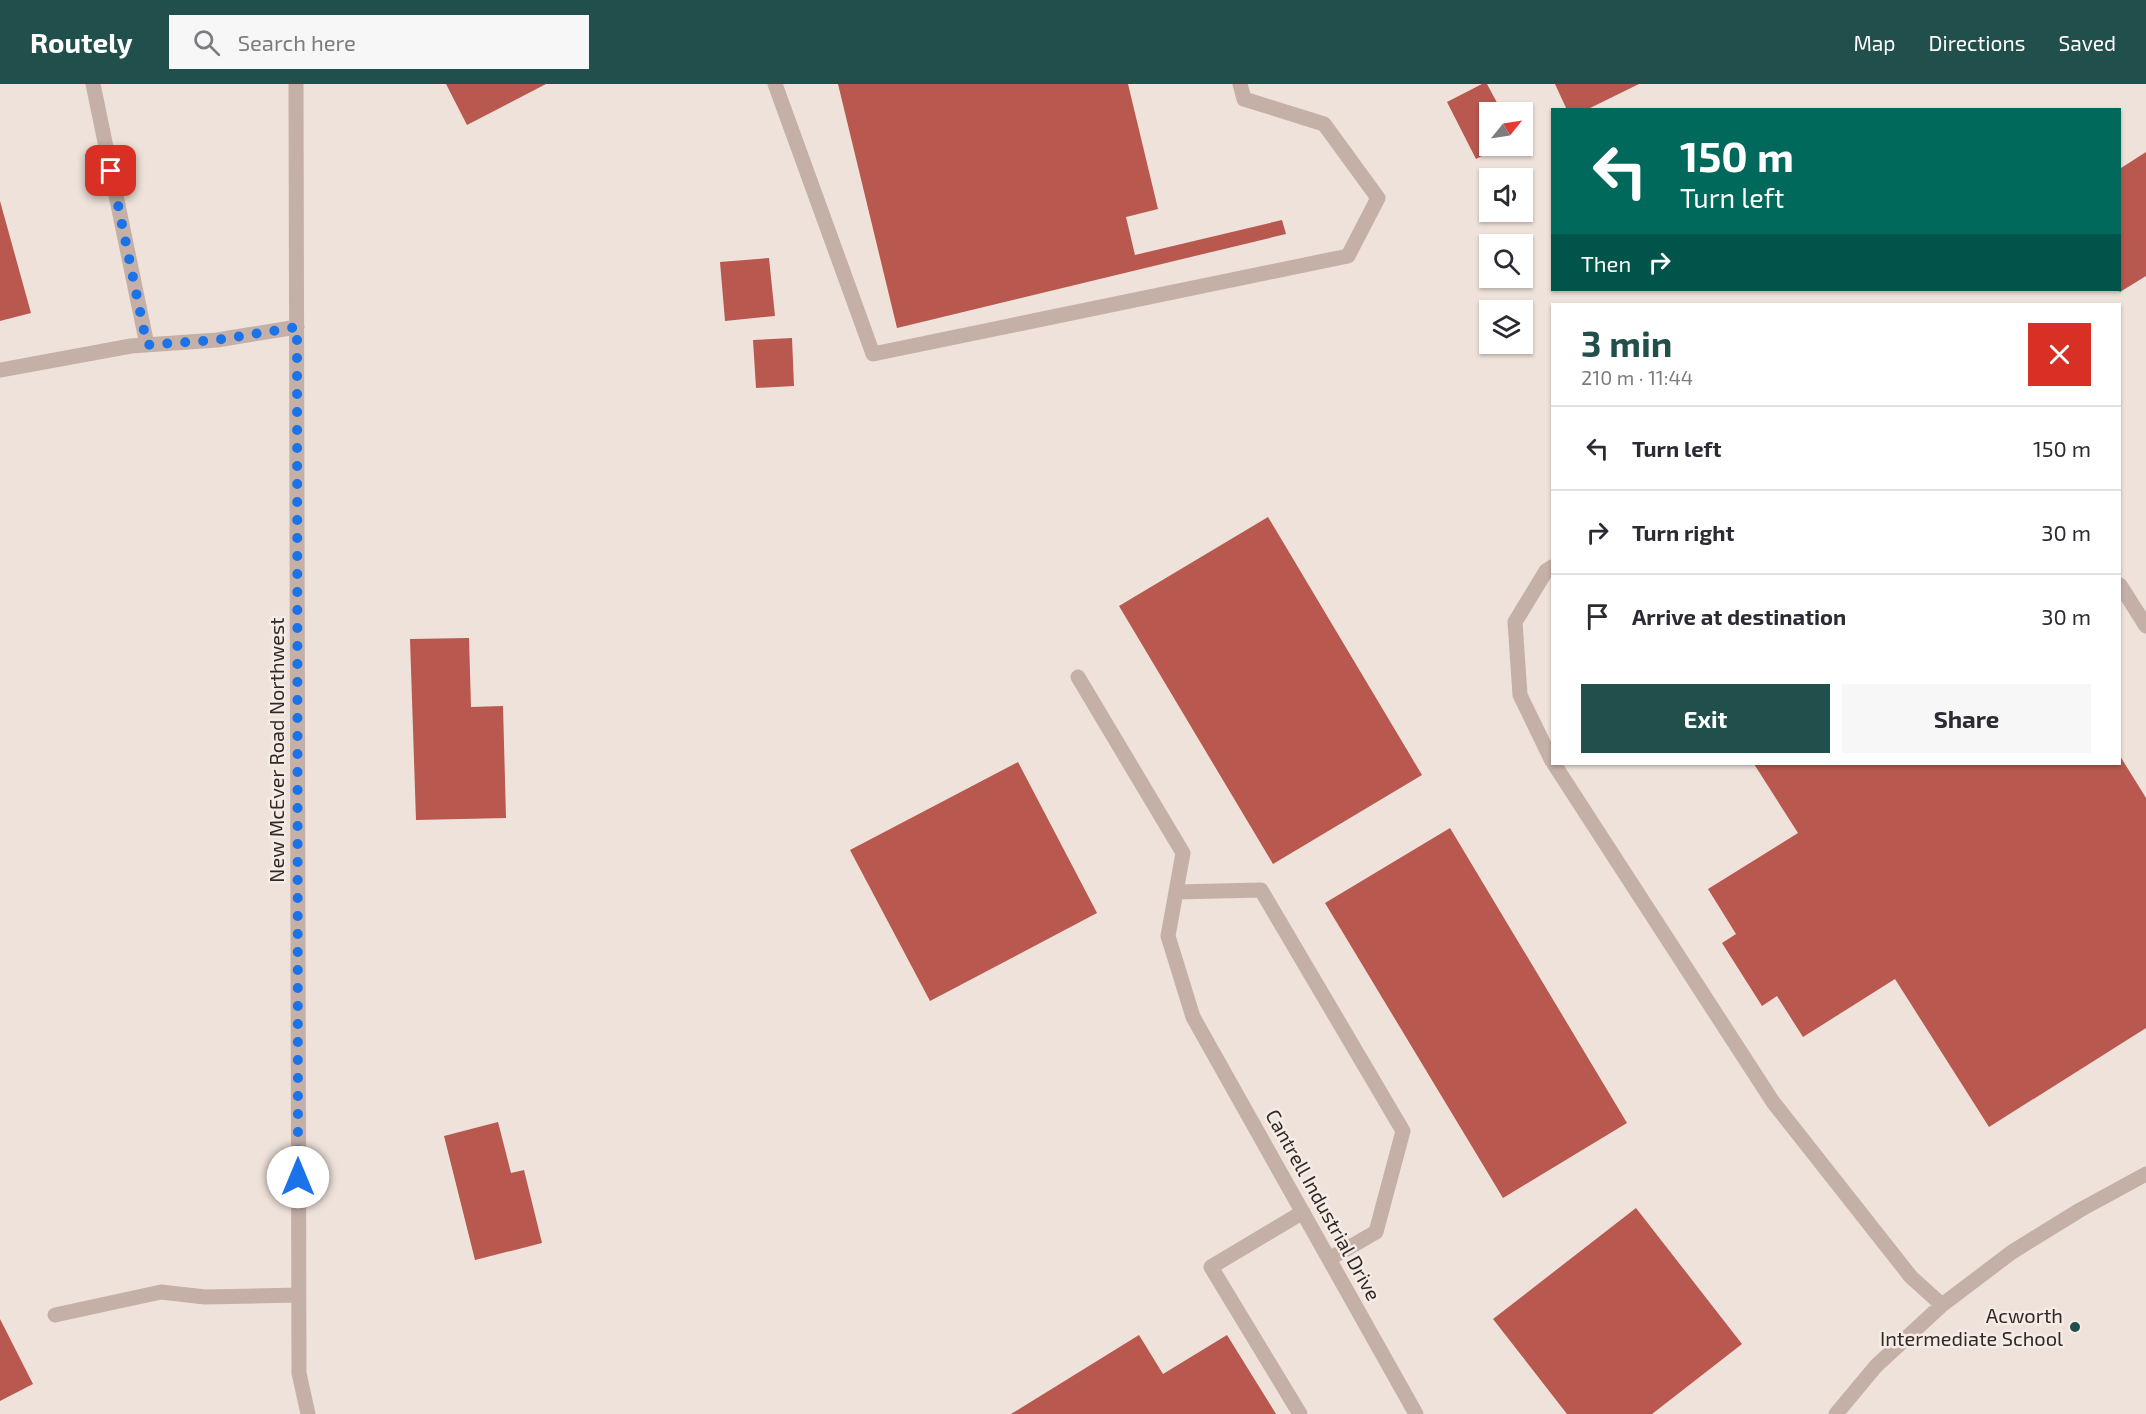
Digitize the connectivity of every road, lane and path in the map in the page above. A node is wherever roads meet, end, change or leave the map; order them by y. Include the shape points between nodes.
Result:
1 (93, 84) edge
2 (296, 84) edge
3 (775, 84) edge
4 (1239, 84) edge
5 (297, 327) junction
6 (147, 345) junction
7 (0, 370) edge
8 (1551, 568) edge
9 (2121, 587) edge
10 (2146, 626) edge
11 (1078, 677) dead end
12 (1551, 758) edge
13 (1555, 765) edge
14 (1176, 891) junction
15 (2146, 1174) edge
16 (1303, 1212) junction
17 (1329, 1259) junction
18 (298, 1295) junction
19 (1942, 1305) junction
20 (55, 1315) dead end
21 (308, 1414) edge
22 (1300, 1414) edge
23 (1416, 1414) edge
24 (1836, 1414) edge

1 - 6 street
2 - 5 street, New McEver Road Northwest
3 - 4 street via 873,354 1348,256 1378,198 1324,124 1244,99
5 - 6 street via 217,340
5 - 18 street, New McEver Road Northwest
6 - 7 street
8 - 12 street via 1515,622 1520,695
9 - 10 street
11 - 14 street, Cantrell Industrial Drive via 1183,853
13 - 19 street via 1773,1102 1911,1277
14 - 16 street, Cantrell Industrial Drive via 1168,936 1193,1017
14 - 17 street via 1261,890 1403,1131 1376,1232
15 - 19 street via 2012,1252
16 - 17 street, Cantrell Industrial Drive
16 - 22 street via 1211,1266
17 - 23 street, Cantrell Industrial Drive
18 - 20 street via 205,1297 161,1292
18 - 21 street, New McEver Road Northwest via 299,1373
19 - 24 street via 1876,1366

